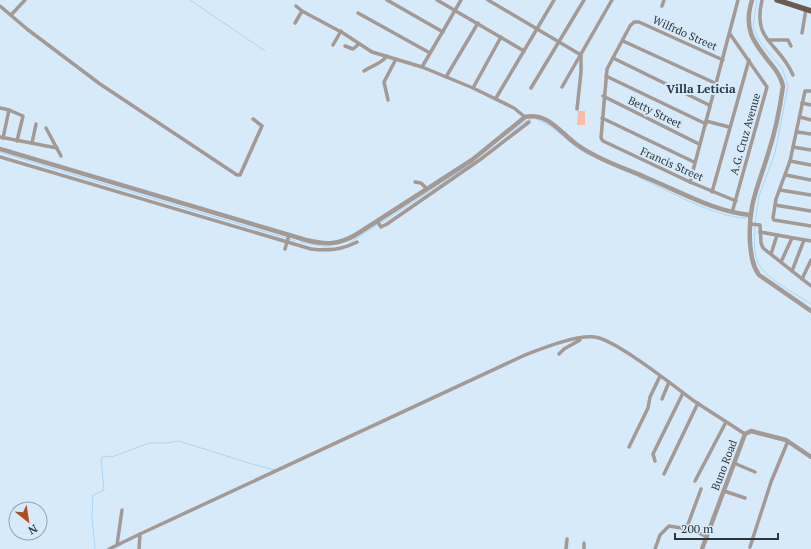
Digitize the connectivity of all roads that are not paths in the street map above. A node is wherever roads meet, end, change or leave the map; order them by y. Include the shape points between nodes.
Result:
1 (24, 0) edge
2 (387, 0) edge
3 (437, 0) edge
4 (461, 0) edge
5 (488, 0) edge
6 (554, 0) edge
7 (584, 0) edge
8 (612, 0) edge
9 (664, 0) edge
10 (738, 0) edge
11 (752, 0) edge
12 (762, 0) edge
13 (776, 0) edge
14 (0, 6) edge
15 (296, 6) dead end
16 (662, 6) dead end
17 (808, 10) edge
18 (302, 11) junction
19 (454, 11) junction
20 (358, 13) dead end
21 (11, 15) junction
22 (295, 23) dead end
23 (478, 23) junction
24 (537, 28) junction
25 (341, 31) junction
26 (443, 32) junction
27 (802, 33) dead end
28 (730, 34) junction
29 (501, 37) junction
30 (768, 40) junction
31 (623, 41) junction
32 (559, 42) junction
33 (359, 44) junction
34 (333, 45) dead end
35 (345, 46) dead end
36 (791, 46) dead end
37 (524, 51) junction
38 (430, 53) junction
39 (581, 55) junction
40 (387, 56) junction
41 (613, 58) junction
42 (396, 59) junction
43 (723, 60) junction
44 (749, 60) junction
45 (422, 67) junction
46 (364, 71) dead end
47 (793, 75) dead end
48 (606, 76) junction
49 (446, 77) junction
50 (717, 84) junction
51 (562, 87) dead end
52 (473, 88) junction
53 (531, 88) dead end
54 (811, 91) edge
55 (603, 96) junction
56 (496, 98) junction
57 (388, 100) dead end
58 (802, 103) junction
59 (709, 105) junction
60 (811, 105) edge
61 (0, 108) edge
62 (577, 109) dead end
63 (9, 110) junction
64 (525, 116) junction
65 (800, 117) junction
66 (602, 118) junction
67 (253, 119) dead end
68 (811, 120) edge
69 (529, 122) dead end
70 (706, 122) junction
71 (36, 124) dead end
72 (46, 128) dead end
73 (729, 128) junction
74 (797, 132) junction
75 (811, 134) edge
76 (2, 138) edge
77 (18, 141) junction
78 (32, 143) junction
79 (699, 144) junction
80 (793, 147) junction
81 (57, 148) junction
82 (0, 149) edge
83 (811, 150) edge
84 (61, 156) dead end
85 (0, 157) edge
86 (790, 161) junction
87 (694, 162) junction
88 (811, 165) edge
89 (61, 166) junction
90 (58, 174) junction
91 (786, 175) junction
92 (811, 180) edge
93 (415, 182) dead end
94 (690, 182) junction
95 (428, 189) junction
96 (780, 190) junction
97 (712, 192) junction
98 (811, 195) edge
99 (736, 201) junction
100 (775, 205) junction
101 (734, 209) dead end
102 (811, 211) edge
103 (750, 215) junction
104 (377, 221) junction
105 (751, 224) junction
106 (811, 226) edge
107 (760, 232) junction
108 (289, 235) junction
109 (777, 235) junction
110 (299, 238) junction
111 (792, 238) junction
112 (804, 240) junction
113 (811, 241) edge
114 (358, 242) dead end
115 (287, 243) junction
116 (297, 246) junction
117 (285, 249) dead end
118 (771, 254) junction
119 (811, 260) edge
120 (781, 262) junction
121 (792, 271) junction
122 (802, 279) junction
123 (811, 286) edge
124 (811, 311) edge
125 (583, 338) junction
126 (559, 354) dead end
127 (660, 376) junction
128 (669, 382) junction
129 (683, 393) junction
130 (662, 400) dead end
131 (698, 403) junction
132 (726, 422) junction
133 (745, 434) junction
134 (788, 440) junction
135 (629, 447) dead end
136 (811, 457) edge
137 (655, 461) dead end
138 (734, 463) junction
139 (755, 472) dead end
140 (664, 474) dead end
141 (695, 482) dead end
142 (701, 489) dead end
143 (724, 491) junction
144 (745, 498) dead end
145 (122, 510) dead end
146 (688, 529) junction
147 (140, 534) junction
148 (707, 537) junction
149 (567, 539) dead end
150 (584, 543) dead end
151 (117, 545) junction
152 (750, 547) dead end
153 (109, 549) edge
154 (139, 549) edge
155 (566, 549) edge
156 (584, 549) edge
157 (655, 549) edge
158 (702, 549) edge

1 - 21 street
2 - 26 street
3 - 19 street
4 - 19 street
5 - 24 street
6 - 24 street
7 - 32 street
8 - 39 street
9 - 16 street
10 - 28 street
11 - 103 street via 748,18 750,34 779,75 782,86 769,154 755,192
12 - 30 street via 760,24
13 - 17 main road
14 - 21 street
15 - 18 street
17 - 27 street
18 - 22 street
18 - 25 street
19 - 23 street
19 - 26 street
20 - 38 street
21 - 67 street via 100,84 237,175 240,175 262,126
23 - 29 street
23 - 49 street
24 - 32 street
24 - 37 street
25 - 33 street
25 - 34 street
26 - 38 street
28 - 43 street
28 - 44 street, A.G. Cruz Avenue
29 - 37 street
29 - 52 street
30 - 36 street via 788,40
30 - 47 street
31 - 41 street
31 - 43 street, Wilfrdo Street via 632,23 639,22
31 - 50 street
32 - 39 street
32 - 53 street
33 - 35 street via 353,49
33 - 40 street via 372,52
37 - 56 street
38 - 45 street
39 - 51 street
39 - 62 street
40 - 42 street
40 - 46 street via 382,63
41 - 48 street via 606,69
41 - 59 street
42 - 45 street
42 - 57 street via 384,82
43 - 50 street
44 - 73 street
44 - 99 street, A.G. Cruz Avenue via 767,89
45 - 49 street
48 - 55 street
48 - 70 street
49 - 52 street
50 - 59 street
52 - 56 street
54 - 58 street via 805,90
55 - 66 street
55 - 79 street, Betty Street
56 - 64 street
58 - 60 street
58 - 65 street
59 - 70 street
61 - 63 street
63 - 76 street
63 - 77 street via 23,116
64 - 95 street via 480,154
64 - 103 street via 543,117 577,145 623,168 725,211
65 - 68 street
65 - 74 street
66 - 87 street
66 - 94 street, Francis Street via 603,141
69 - 104 street via 481,159 387,224 381,227
70 - 73 street
70 - 79 street
71 - 78 street
72 - 81 street
73 - 97 street
74 - 75 street
74 - 80 street
76 - 77 street
77 - 78 street
78 - 81 street
79 - 87 street
80 - 83 street
80 - 86 street
81 - 84 street
82 - 89 street
85 - 90 street
86 - 88 street
86 - 91 street
87 - 94 street
89 - 90 street
89 - 108 street
90 - 115 street
91 - 92 street
91 - 96 street
93 - 95 street
94 - 97 street, Francis Street
95 - 104 street
96 - 98 street
96 - 100 street
97 - 99 street, Francis Street
99 - 101 street, A.G. Cruz Avenue
100 - 102 street
100 - 106 street via 774,220
103 - 105 street
104 - 110 street via 337,243 318,243
105 - 107 street via 759,225
105 - 124 street via 751,250 755,269 771,284
107 - 109 street
107 - 118 street via 762,245
108 - 110 street
108 - 115 street
109 - 111 street
109 - 118 street
110 - 116 street
111 - 112 street
111 - 120 street
112 - 113 street
112 - 121 street
114 - 116 street via 328,251
115 - 116 street
115 - 117 street
118 - 120 street
119 - 122 street
120 - 121 street
121 - 122 street
122 - 123 street
125 - 126 street
125 - 127 street via 596,337 608,342
125 - 147 street via 548,345 524,355
127 - 128 street
127 - 135 street
128 - 129 street
128 - 130 street
129 - 131 street
129 - 137 street via 653,454
131 - 132 street
131 - 140 street
132 - 133 street
132 - 141 street
133 - 134 street, Buno Road via 751,431
133 - 138 street, Buno Road
134 - 136 street, Buno Road
134 - 152 street
138 - 139 street
138 - 143 street, Buno Road
142 - 146 street
143 - 144 street
143 - 148 street, Buno Road
145 - 151 street
146 - 148 street
146 - 157 street via 669,526 660,535
147 - 151 street
147 - 154 street
148 - 158 street, Buno Road
149 - 155 street
150 - 156 street
151 - 153 street

